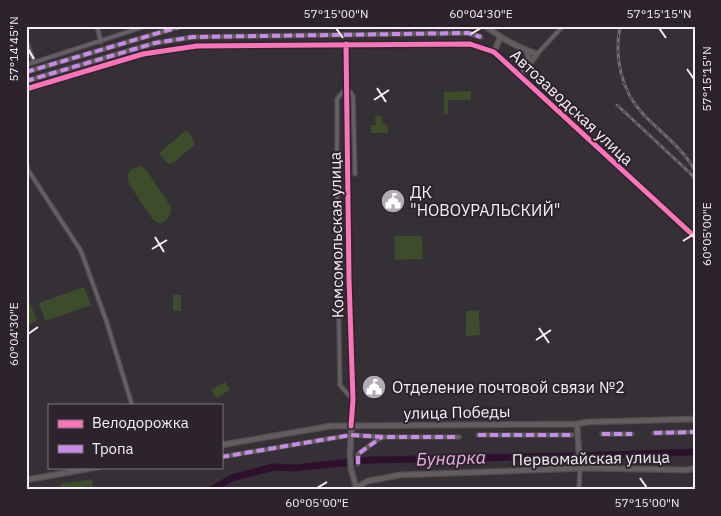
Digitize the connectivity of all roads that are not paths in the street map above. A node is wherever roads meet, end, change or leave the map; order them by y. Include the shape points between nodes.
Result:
1 (97, 26) edge
2 (146, 26) edge
3 (182, 26) edge
4 (484, 26) edge
5 (563, 26) edge
6 (480, 37) dead end
7 (500, 38) junction
8 (26, 40) edge
9 (101, 42) junction
10 (346, 44) junction
11 (526, 51) junction
12 (494, 52) junction
13 (537, 54) junction
14 (34, 62) junction
15 (529, 64) junction
16 (26, 65) edge
17 (26, 72) edge
18 (519, 76) junction
19 (26, 81) edge
20 (347, 87) junction
21 (26, 88) edge
22 (26, 163) edge
23 (356, 174) dead end
24 (695, 238) edge
25 (353, 400) junction
26 (132, 404) edge
27 (695, 419) edge
28 (578, 424) junction
29 (351, 426) junction
30 (695, 432) edge
31 (478, 434) dead end
32 (602, 434) dead end
33 (632, 434) dead end
34 (654, 434) dead end
35 (348, 435) junction
36 (572, 436) dead end
37 (382, 437) junction
38 (460, 437) dead end
39 (222, 445) edge
40 (222, 457) edge
41 (358, 464) dead end
42 (92, 468) edge
43 (695, 468) edge
44 (580, 469) junction
45 (26, 480) edge
46 (354, 488) edge
47 (579, 490) edge

1 - 9 street
2 - 9 street
3 - 17 street
4 - 7 street
5 - 13 street, Автозаводская улица
6 - 19 street via 468,33 193,37 155,43
7 - 11 street
7 - 12 street
8 - 14 street
9 - 14 street
10 - 12 street, Автозаводская улица via 459,43
10 - 20 street, Комсомольская улица
10 - 21 street, Автозаводская улица via 197,46 143,54
11 - 13 street
11 - 15 street
12 - 18 street, Автозаводская улица
13 - 15 street
14 - 16 street
15 - 18 street
18 - 24 street, Автозаводская улица
20 - 23 street via 353,96
20 - 25 street, Комсомольская улица
20 - 25 street via 337,99 340,385
22 - 26 street via 81,250
25 - 29 street, Комсомольская улица
27 - 28 street, улица Победы
28 - 29 street, улица Победы
28 - 44 street
29 - 35 street, Комсомольская улица
29 - 39 street, улица Победы via 331,426
30 - 34 street
31 - 36 street
32 - 33 street
35 - 37 street
35 - 40 street
35 - 46 street, Комсомольская улица
37 - 38 street
37 - 41 street via 358,454
42 - 45 street
43 - 44 street, Первомайская улица
44 - 46 street, Первомайская улица via 400,475 368,481
44 - 47 street

